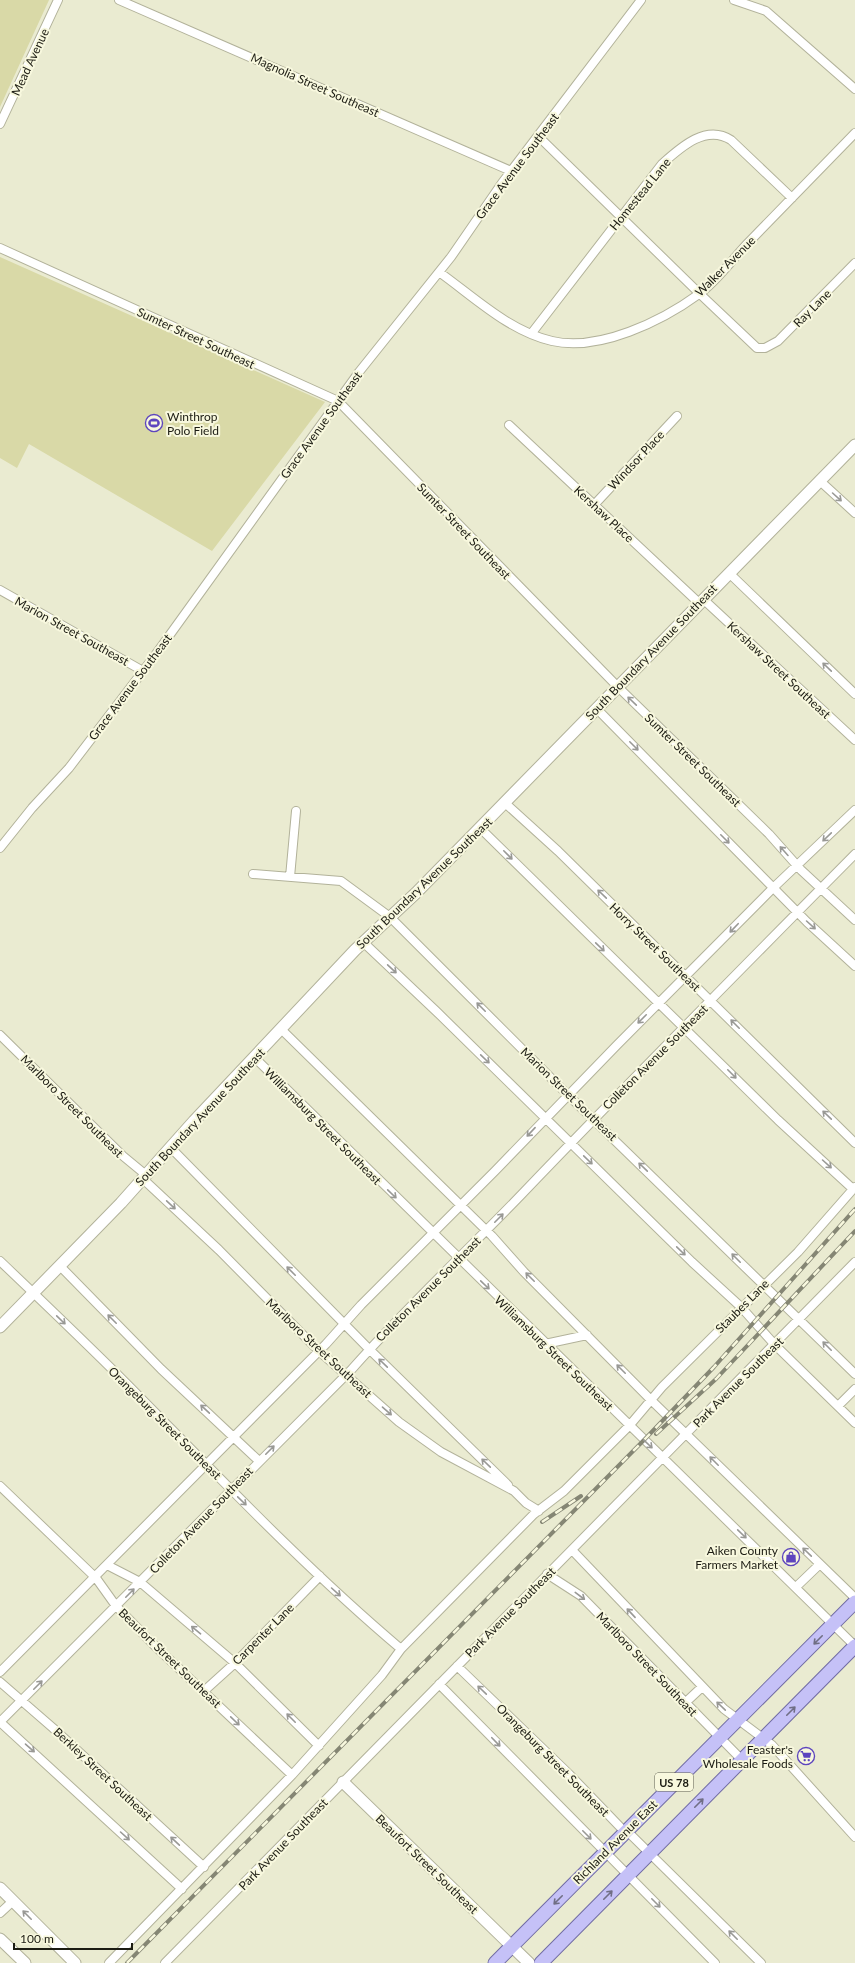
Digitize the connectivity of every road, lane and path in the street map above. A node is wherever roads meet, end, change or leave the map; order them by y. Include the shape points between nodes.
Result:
1 (58, 0) edge
2 (118, 0) edge
3 (642, 0) edge
4 (734, 0) edge
5 (855, 89) edge
6 (0, 124) edge
7 (855, 133) edge
8 (538, 136) junction
9 (511, 171) junction
10 (792, 198) junction
11 (622, 216) junction
12 (0, 248) edge
13 (855, 263) edge
14 (439, 272) junction
15 (700, 294) junction
16 (530, 334) junction
17 (338, 401) junction
18 (678, 416) dead end
19 (509, 425) dead end
20 (853, 452) edge
21 (820, 481) junction
22 (594, 505) junction
23 (855, 512) edge
24 (729, 573) junction
25 (0, 590) edge
26 (701, 601) junction
27 (143, 671) junction
28 (618, 687) junction
29 (855, 694) edge
30 (597, 708) junction
31 (855, 740) edge
32 (505, 802) junction
33 (855, 810) edge
34 (296, 811) dead end
35 (480, 828) junction
36 (0, 848) edge
37 (855, 854) edge
38 (797, 865) junction
39 (253, 874) dead end
40 (290, 877) junction
41 (774, 888) junction
42 (821, 888) junction
43 (796, 912) junction
44 (390, 917) junction
45 (855, 920) edge
46 (363, 942) junction
47 (855, 966) edge
48 (685, 977) junction
49 (711, 1000) junction
50 (659, 1003) junction
51 (684, 1028) junction
52 (282, 1030) junction
53 (0, 1035) edge
54 (255, 1058) junction
55 (568, 1095) junction
56 (544, 1118) junction
57 (594, 1119) junction
58 (570, 1142) junction
59 (855, 1143) edge
60 (171, 1148) junction
61 (144, 1177) junction
62 (854, 1188) edge
63 (460, 1206) junction
64 (486, 1231) junction
65 (432, 1234) junction
66 (458, 1259) junction
67 (0, 1261) edge
68 (855, 1262) edge
69 (60, 1266) junction
70 (764, 1285) junction
71 (34, 1293) junction
72 (741, 1307) junction
73 (800, 1319) junction
74 (344, 1324) junction
75 (0, 1328) edge
76 (587, 1335) junction
77 (545, 1344) junction
78 (775, 1345) junction
79 (369, 1349) junction
80 (319, 1351) junction
81 (855, 1374) edge
82 (345, 1375) junction
83 (855, 1388) edge
84 (651, 1400) junction
85 (838, 1406) junction
86 (855, 1423) edge
87 (629, 1426) junction
88 (687, 1434) junction
89 (234, 1435) junction
90 (662, 1458) junction
91 (259, 1461) junction
92 (205, 1464) junction
93 (0, 1486) edge
94 (230, 1490) junction
95 (514, 1491) junction
96 (539, 1511) junction
97 (572, 1550) junction
98 (820, 1564) junction
99 (107, 1565) junction
100 (547, 1574) junction
101 (320, 1576) junction
102 (96, 1578) junction
103 (140, 1582) junction
104 (796, 1587) junction
105 (855, 1598) edge
106 (855, 1602) edge
107 (116, 1606) junction
108 (833, 1624) junction
109 (855, 1646) edge
110 (402, 1649) junction
111 (235, 1663) junction
112 (457, 1666) junction
113 (0, 1672) edge
114 (0, 1682) edge
115 (439, 1684) junction
116 (702, 1687) junction
117 (204, 1691) junction
118 (22, 1700) junction
119 (686, 1702) junction
120 (738, 1719) junction
121 (0, 1722) edge
122 (718, 1738) junction
123 (764, 1738) junction
124 (319, 1746) junction
125 (742, 1760) junction
126 (292, 1775) junction
127 (343, 1782) junction
128 (627, 1831) junction
129 (855, 1837) edge
130 (651, 1852) junction
131 (605, 1853) junction
132 (204, 1867) junction
133 (628, 1875) junction
134 (0, 1888) edge
135 (182, 1889) junction
136 (13, 1901) junction
137 (0, 1913) edge
138 (0, 1939) edge
139 (512, 1947) junction
140 (25, 1963) edge
141 (74, 1963) edge
142 (109, 1963) edge
143 (165, 1963) edge
144 (495, 1963) edge
145 (529, 1963) edge
146 (541, 1963) edge
147 (716, 1963) edge
148 (761, 1963) edge

1 - 6 street, Mead Avenue
2 - 9 street, Magnolia Street Southeast
3 - 8 street, Grace Avenue Southeast
4 - 5 street via 766,11
7 - 10 street, Walker Avenue
8 - 9 street, Grace Avenue Southeast
8 - 11 street
9 - 14 street, Grace Avenue Southeast
10 - 11 street, Homestead Lane via 731,140 724,135 715,134 698,137 680,148 662,164
10 - 15 street, Walker Avenue
11 - 15 street
11 - 16 street, Homestead Lane
12 - 17 street, Sumter Street Southeast
13 - 15 street, Ray Lane via 778,341 765,348 754,346
14 - 16 street, Walker Avenue via 507,321
14 - 17 street, Grace Avenue Southeast
15 - 16 street, Walker Avenue via 661,319 609,338 568,343 553,342
17 - 27 street, Grace Avenue Southeast
17 - 28 street, Sumter Street Southeast
18 - 22 street, Windsor Place
19 - 22 street, Kershaw Place
20 - 21 street, South Boundary Avenue Southeast
21 -> 23 street
21 - 24 street, South Boundary Avenue Southeast
22 - 26 street, Kershaw Place
24 - 26 street, South Boundary Avenue Southeast
29 -> 24 street
25 - 27 street, Marion Street Southeast
26 - 28 street, South Boundary Avenue Southeast
26 - 31 street, Kershaw Street Southeast
27 - 36 street, Grace Avenue Southeast via 69,768
28 - 30 street, South Boundary Avenue Southeast
38 -> 28 street, Sumter Street Southeast via 769,834
30 - 32 street, South Boundary Avenue Southeast
30 -> 41 street
32 - 35 street, South Boundary Avenue Southeast
48 -> 32 street, Horry Street Southeast
33 -> 38 street
34 - 40 street
35 - 44 street, South Boundary Avenue Southeast
35 -> 50 street
37 - 42 street, Colleton Avenue Southeast
38 - 41 street
38 - 42 street, Sumter Street Southeast
39 - 40 street, Marion Street Southeast
40 - 44 street, Marion Street Southeast via 341,881
41 - 43 street
41 -> 48 street
42 - 43 street, Colleton Avenue Southeast
42 - 45 street, Sumter Street Southeast
43 -> 47 street
43 - 49 street, Colleton Avenue Southeast
44 - 46 street, South Boundary Avenue Southeast
55 -> 44 street, Marion Street Southeast
46 - 52 street, South Boundary Avenue Southeast
46 -> 56 street
48 - 49 street, Horry Street Southeast
48 - 50 street
49 - 51 street, Colleton Avenue Southeast
59 -> 49 street, Horry Street Southeast
50 - 51 street
50 -> 55 street
51 - 57 street, Colleton Avenue Southeast
51 -> 62 street via 778,1120
52 - 54 street, South Boundary Avenue Southeast
52 - 63 street
53 - 61 street, Marlboro Street Southeast
54 - 60 street, South Boundary Avenue Southeast
54 -> 65 street, Williamsburg Street Southeast
55 - 56 street
55 - 57 street, Marion Street Southeast
56 - 58 street
56 -> 63 street
57 - 58 street, Colleton Avenue Southeast
70 -> 57 street, Marion Street Southeast
64 -> 58 street, Colleton Avenue Southeast
58 -> 72 street
60 - 61 street, South Boundary Avenue Southeast
74 -> 60 street, Marlboro Street Southeast
61 - 69 street, South Boundary Avenue Southeast
61 -> 80 street, Marlboro Street Southeast
62 - 70 street, Staubes Lane via 798,1252
63 - 64 street
63 - 65 street
64 - 66 street, Colleton Avenue Southeast
76 -> 64 street
65 - 66 street, Williamsburg Street Southeast
65 - 74 street
66 -> 77 street, Williamsburg Street Southeast
66 - 79 street, Colleton Avenue Southeast
67 - 71 street, Orangeburg Street Southeast
68 - 73 street, Park Avenue Southeast
69 - 71 street, South Boundary Avenue Southeast
89 -> 69 street via 161,1369
70 - 72 street, Staubes Lane
70 - 73 street, Marion Street Southeast
71 - 75 street, South Boundary Avenue Southeast
71 -> 92 street, Orangeburg Street Southeast
72 - 78 street
72 - 84 street, Staubes Lane
73 - 78 street, Park Avenue Southeast
81 -> 73 street, Marion Street Southeast
74 - 79 street, Marlboro Street Southeast
74 - 80 street
76 - 77 street
84 -> 76 street
77 - 87 street, Williamsburg Street Southeast
78 - 85 street
78 - 88 street, Park Avenue Southeast
79 - 82 street, Colleton Avenue Southeast
95 -> 79 street, Marlboro Street Southeast
80 - 82 street, Marlboro Street Southeast
80 - 89 street
91 -> 82 street, Colleton Avenue Southeast
82 -> 95 street, Marlboro Street Southeast via 399,1422 441,1452
83 - 85 street
84 - 87 street, Staubes Lane
84 - 88 street
85 - 86 street
87 -> 90 street, Williamsburg Street Southeast
87 - 96 street via 564,1491
88 - 90 street, Park Avenue Southeast
98 -> 88 street
89 - 91 street
89 - 92 street
90 - 97 street, Park Avenue Southeast
90 -> 104 street, Williamsburg Street Southeast
91 - 94 street, Colleton Avenue Southeast
92 - 94 street, Orangeburg Street Southeast
92 - 99 street
93 - 102 street, Beaufort Street Southeast
94 -> 101 street, Orangeburg Street Southeast
94 - 103 street, Colleton Avenue Southeast
95 - 96 street, Marlboro Street Southeast
96 - 110 street
97 - 100 street, Park Avenue Southeast
116 -> 97 street, Marlboro Street Southeast
98 - 104 street
98 - 105 street
99 - 102 street
99 - 103 street
100 - 112 street, Park Avenue Southeast
100 -> 119 street, Marlboro Street Southeast via 582,1596
101 -> 110 street, Orangeburg Street Southeast
101 - 111 street, Carpenter Lane
102 - 107 street, Beaufort Street Southeast
102 - 113 street
107 -> 103 street, Colleton Avenue Southeast
111 -> 103 street
104 - 108 street, Williamsburg Street Southeast
106 - 108 main road, Richland Avenue East / US 78
107 - 117 street, Beaufort Street Southeast
118 -> 107 street, Colleton Avenue Southeast
108 - 109 street, Williamsburg Street Southeast
108 -> 120 main road, Richland Avenue East / US 78
123 -> 109 main road, US 78
110 - 124 street
111 - 117 street, Carpenter Lane
124 -> 111 street
112 - 115 street, Park Avenue Southeast
128 -> 112 street, Orangeburg Street Southeast via 623,1830
114 - 118 street, Berkley Street Southeast
115 - 127 street, Park Avenue Southeast
115 -> 131 street
116 - 119 street
120 -> 116 street, Marlboro Street Southeast via 724,1710
117 -> 126 street, Beaufort Street Southeast
118 - 121 street, Colleton Avenue Southeast
132 -> 118 street, Berkley Street Southeast
119 - 122 street, Marlboro Street Southeast
120 - 122 main road, Richland Avenue East / US 78
120 - 123 street, Marlboro Street Southeast
121 -> 135 street
122 - 125 street, Marlboro Street Southeast
122 - 128 main road, Richland Avenue East / US 78
123 - 125 main road, US 78
123 - 129 street, Marlboro Street Southeast
124 - 126 street
130 -> 125 main road, US 78
126 - 132 street
127 - 139 street, Beaufort Street Southeast
127 - 143 street, Park Avenue Southeast
128 - 130 street, Orangeburg Street Southeast
128 - 131 main road, Richland Avenue East / US 78
130 - 133 main road, US 78
148 -> 130 street, Orangeburg Street Southeast
131 - 133 street
131 -> 139 main road, Richland Avenue East / US 78
132 - 135 street
146 -> 133 main road, US 78
133 -> 147 street
134 - 136 street
135 - 142 street
136 - 137 street
141 -> 136 street
138 - 140 street
139 - 144 main road, Richland Avenue East / US 78
139 - 145 street, Beaufort Street Southeast

